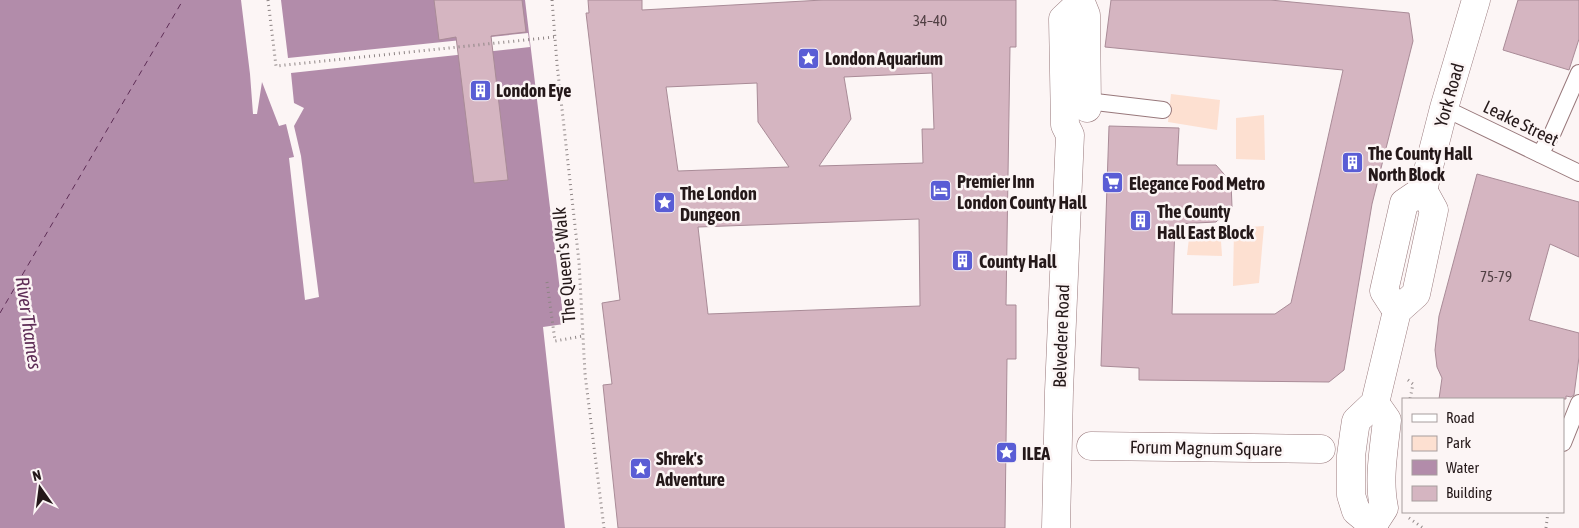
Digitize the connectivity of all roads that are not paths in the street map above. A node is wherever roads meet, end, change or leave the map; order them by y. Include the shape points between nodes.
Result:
1 (1476, 0) edge
2 (1080, 2) edge
3 (1579, 73) edge
4 (1087, 105) joint
5 (1444, 108) junction
6 (1163, 110) dead end
7 (1540, 154) junction
8 (1579, 174) edge
9 (1579, 403) edge
10 (1564, 440) edge
11 (1091, 446) dead end
12 (1321, 449) dead end
13 (1374, 526) edge
14 (1056, 528) edge

1 - 5 street, York Road
2 - 4 street, Belvedere Road via 1086,15
2 - 14 street, Belvedere Road via 1063,19 1064,125 1070,135
3 - 7 lane
4 - 6 lane
5 - 7 lane, Leake Street
5 - 13 street, York Road via 1423,190 1434,210 1416,294 1397,311 1375,402 1356,421 1351,456 1352,496 1356,511
7 - 8 lane, Leake Street
9 - 10 lane
11 - 12 street, Forum Magnum Square

